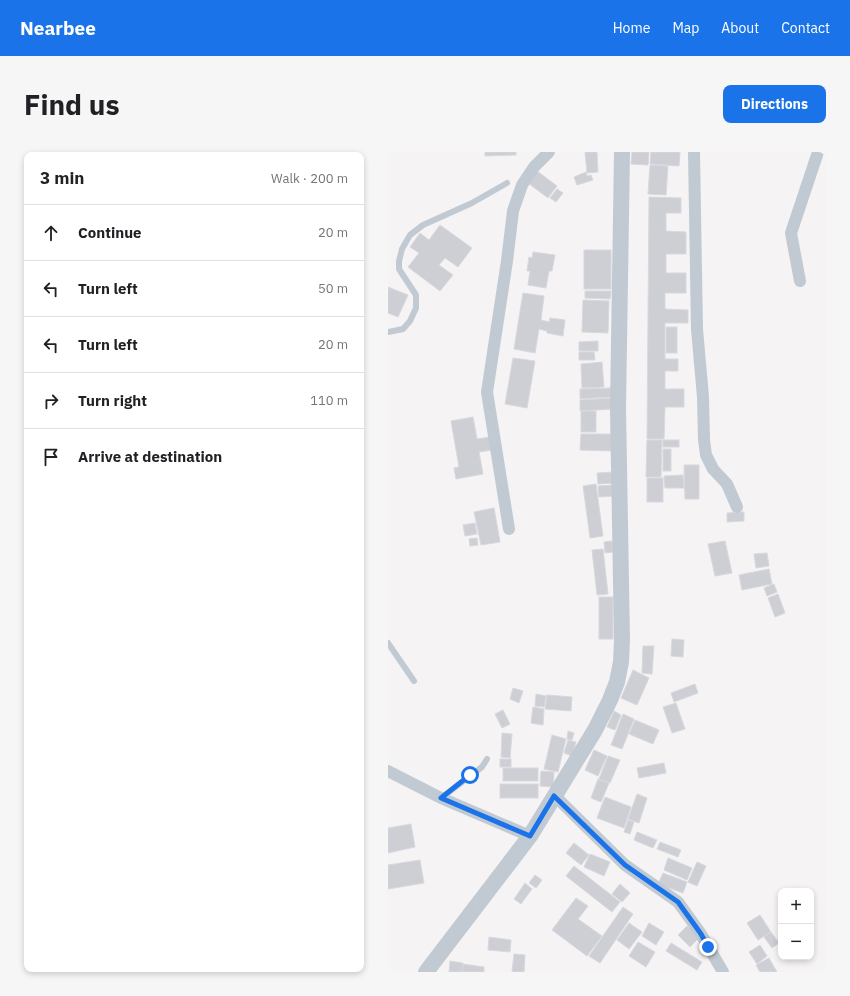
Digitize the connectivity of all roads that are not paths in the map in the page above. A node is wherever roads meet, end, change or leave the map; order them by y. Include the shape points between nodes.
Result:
1 (549, 152) edge
2 (622, 152) edge
3 (694, 152) edge
4 (818, 152) edge
5 (507, 183) dead end
6 (800, 281) dead end
7 (388, 332) edge
8 (737, 507) dead end
9 (509, 529) dead end
10 (388, 644) edge
11 (414, 681) dead end
12 (488, 759) dead end
13 (390, 770) edge
14 (554, 796) junction
15 (441, 798) junction
16 (530, 836) junction
17 (426, 972) edge
18 (723, 972) edge

1 - 9 street via 534,167 522,185 513,211 487,392
2 - 14 street via 618,408 621,662 610,700 595,730
3 - 8 street via 697,329 704,440 706,455 713,469 727,484
4 - 6 street via 791,232
5 - 7 lane via 472,203 423,225 410,235 402,249 399,269 416,295 416,308 410,322 402,329
10 - 11 lane
12 - 15 lane via 482,767
13 - 15 street
14 - 16 street
14 - 18 street via 625,865 678,902 701,934
15 - 16 street
16 - 17 street

